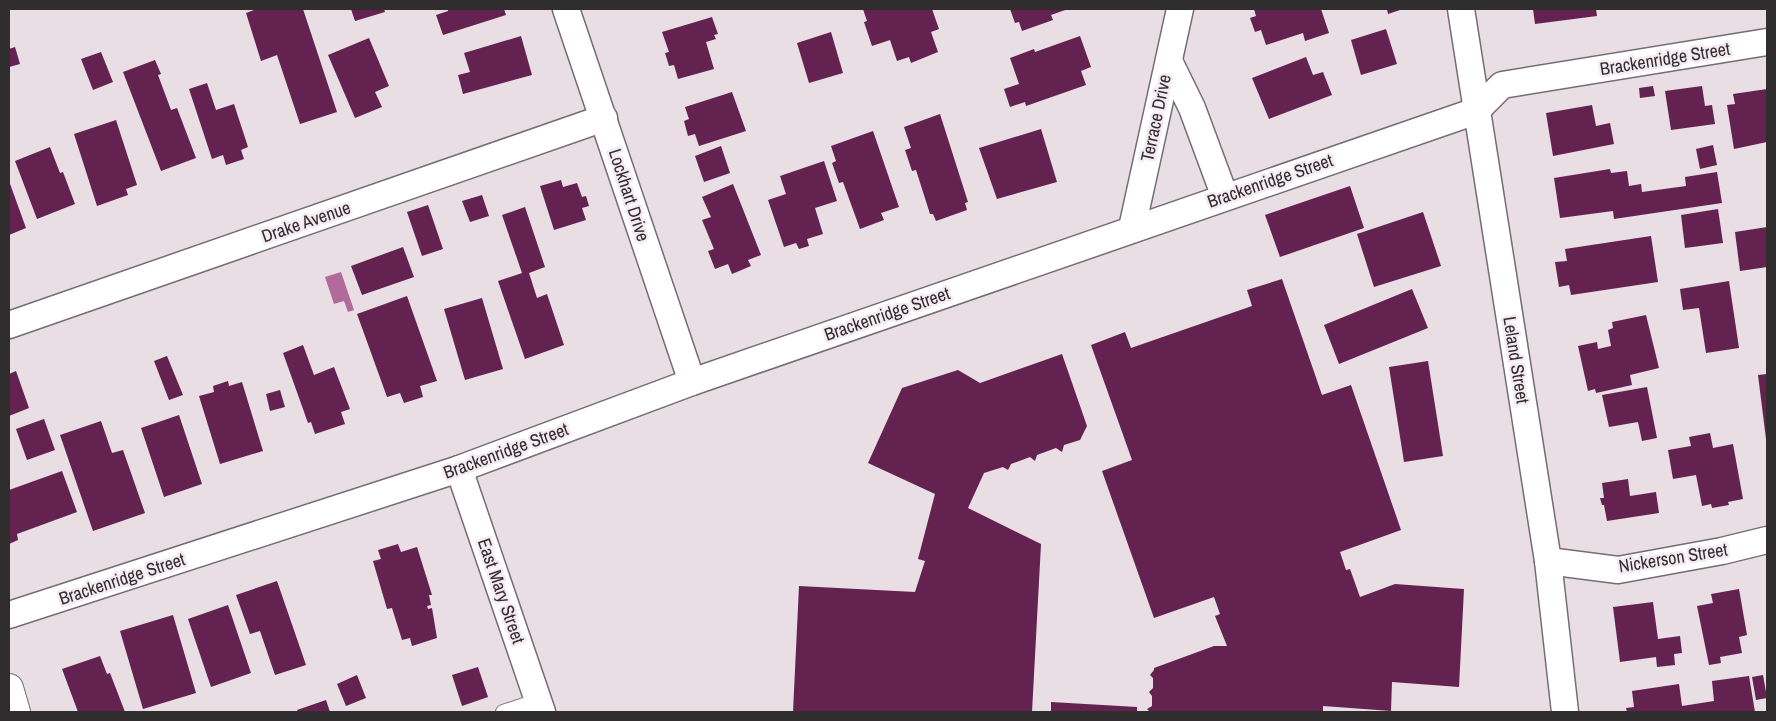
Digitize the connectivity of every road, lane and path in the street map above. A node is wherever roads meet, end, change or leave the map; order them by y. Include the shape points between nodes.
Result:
1 (566, 9) edge
2 (1180, 9) edge
3 (1461, 9) edge
4 (1767, 42) edge
5 (1169, 60) junction
6 (1476, 111) junction
7 (604, 118) junction
8 (1225, 197) junction
9 (1132, 228) junction
10 (9, 325) edge
11 (692, 382) junction
12 (459, 469) junction
13 (1767, 540) edge
14 (1548, 561) junction
15 (9, 615) edge
16 (9, 688) edge
17 (540, 706) edge
18 (16, 712) edge
19 (503, 712) edge
20 (1564, 712) edge

1 - 7 street, Lockhart Drive
2 - 5 street, Terrace Drive
3 - 6 street, Leland Street
4 - 6 street, Brackenridge Street via 1502,85
5 - 8 street via 1192,108
5 - 9 street, Terrace Drive
6 - 8 street, Brackenridge Street
6 - 14 street, Leland Street
7 - 10 street, Drake Avenue
7 - 11 street, Lockhart Drive
8 - 9 street, Brackenridge Street
9 - 11 street, Brackenridge Street
11 - 12 street, Brackenridge Street
12 - 15 street, Brackenridge Street
12 - 17 street, East Mary Street
13 - 14 street, Nickerson Street via 1618,570
14 - 20 street, Leland Street
16 - 18 street
17 - 19 lane

